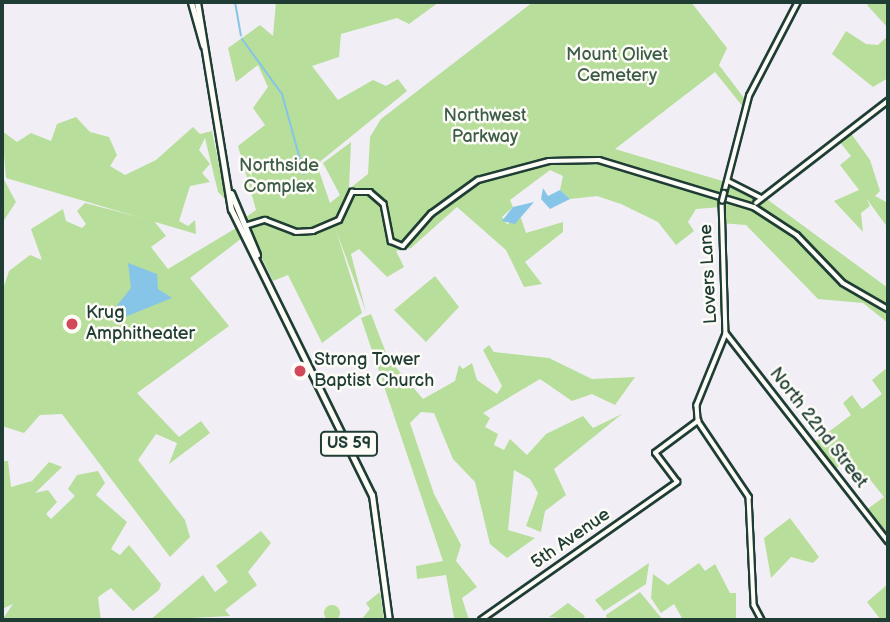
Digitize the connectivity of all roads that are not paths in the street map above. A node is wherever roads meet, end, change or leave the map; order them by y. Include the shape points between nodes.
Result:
1 (191, 2) edge
2 (197, 2) edge
3 (798, 2) edge
4 (207, 59) junction
5 (888, 101) edge
6 (727, 180) junction
7 (733, 187) junction
8 (724, 192) junction
9 (754, 197) junction
10 (762, 197) junction
11 (753, 205) junction
12 (242, 228) junction
13 (888, 309) edge
14 (726, 332) junction
15 (698, 421) junction
16 (888, 541) edge
17 (389, 620) edge
18 (481, 620) edge
19 (762, 620) edge

1 - 4 main road, US 59
2 - 4 main road, US 59
3 - 6 street, Lovers Lane via 749,96
4 - 12 main road, US 59 via 227,180
5 - 10 street
6 - 7 street
6 - 8 street, Lovers Lane
7 - 8 street
7 - 9 street
8 - 14 street, Lovers Lane, bridge
9 - 10 street
9 - 11 street
10 - 11 street
11 - 12 street via 599,160 565,159 472,183 402,246 391,241 384,204 370,192 352,192 343,216 313,231 296,232 265,220
11 - 13 street via 797,235 843,283
12 - 17 main road, US 59 via 372,495
14 - 15 street, Lovers Lane via 697,405
14 - 16 street, North 22nd Street
15 - 18 street, 5th Avenue via 655,453 677,482
15 - 19 street via 749,497 754,605

